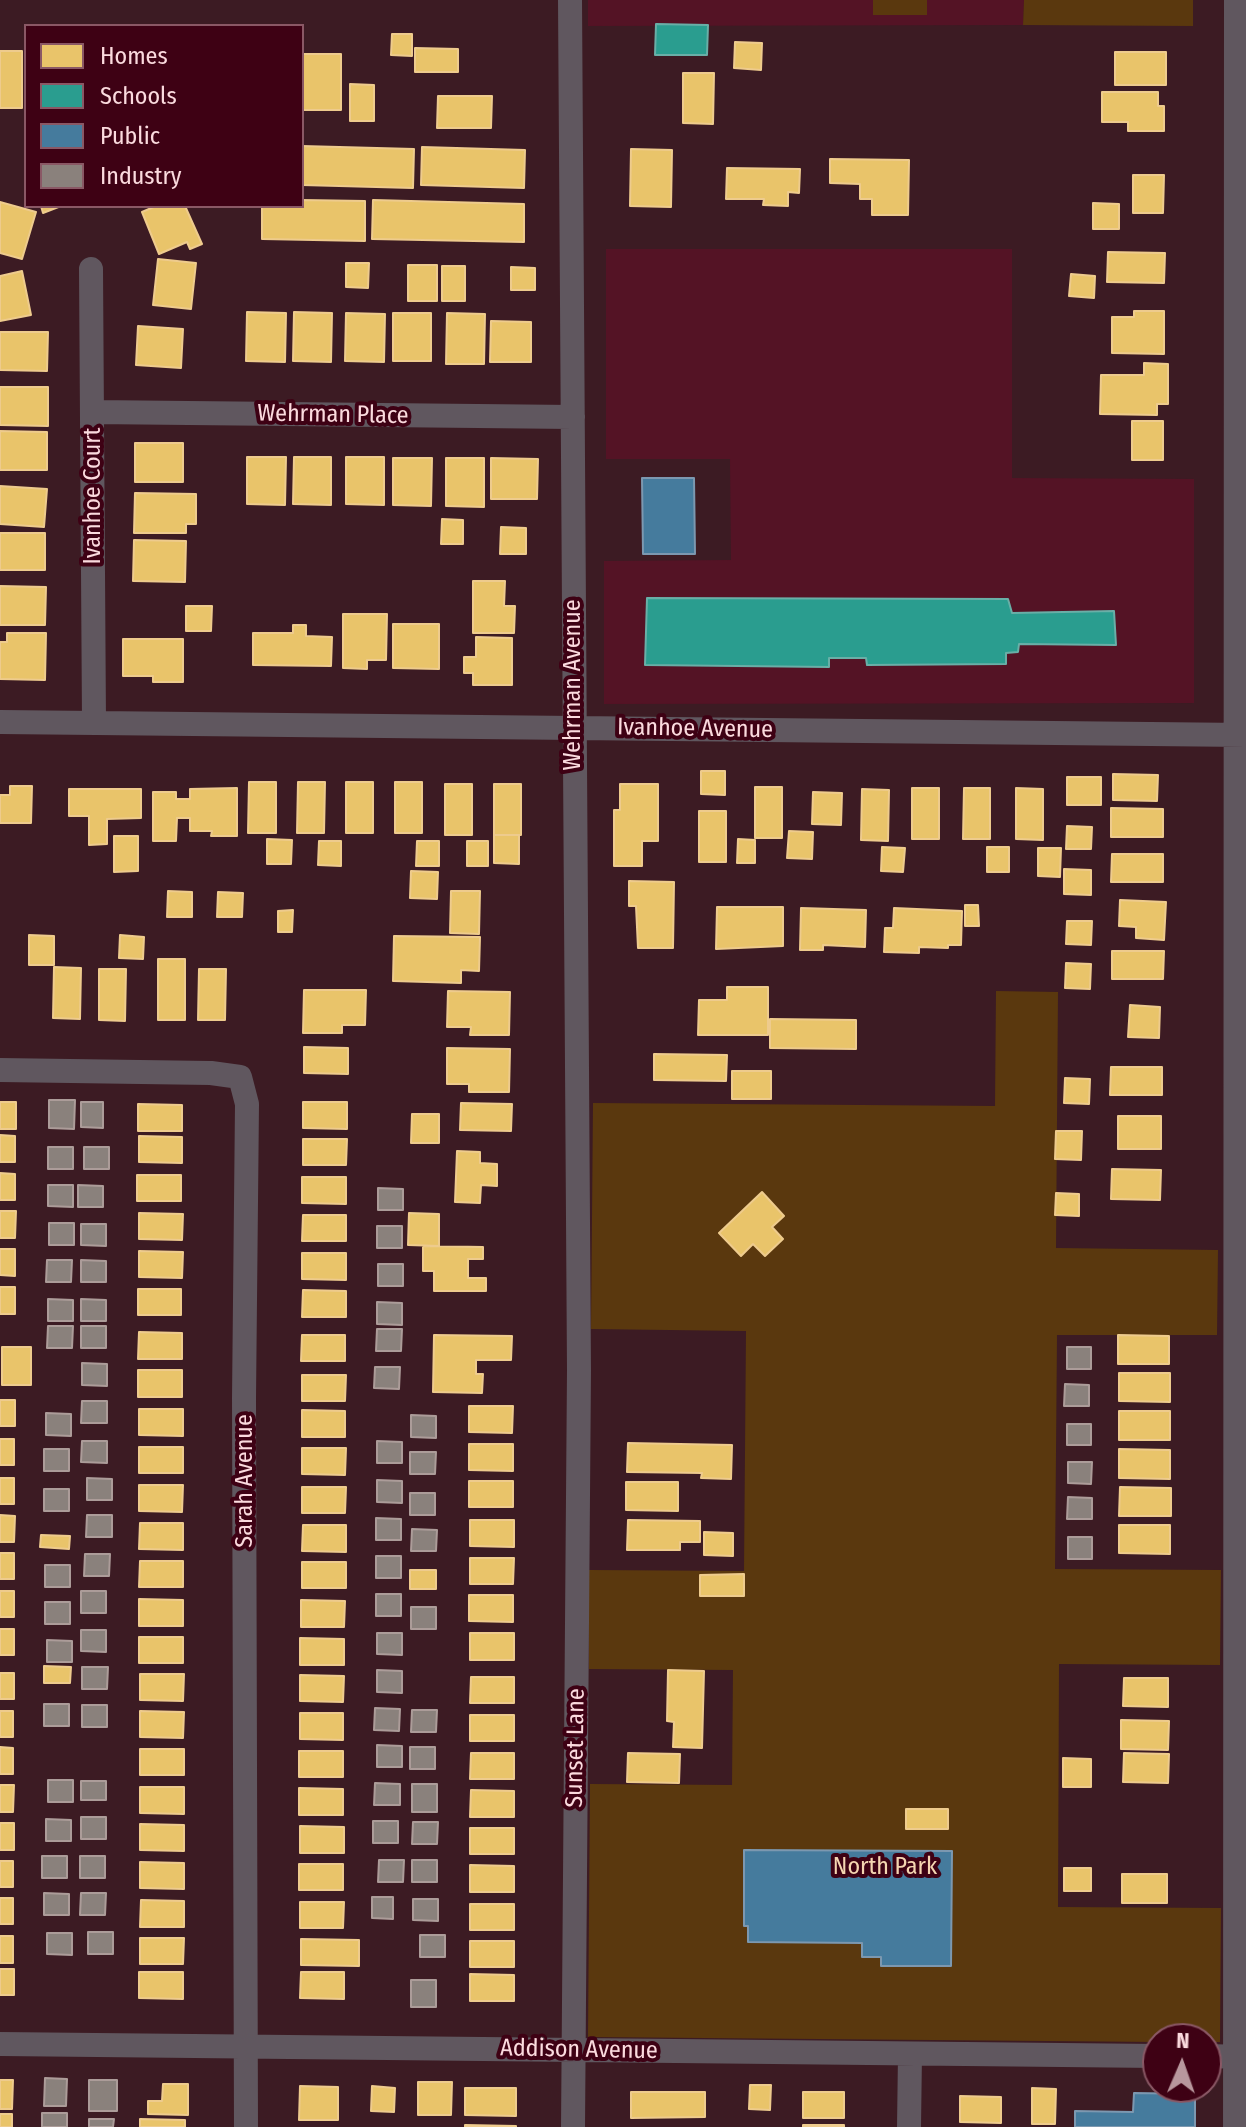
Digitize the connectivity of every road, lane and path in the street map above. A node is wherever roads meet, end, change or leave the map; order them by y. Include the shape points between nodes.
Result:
1 (570, 0) edge
2 (1236, 0) edge
3 (91, 269) dead end
4 (93, 412) junction
5 (573, 417) junction
6 (0, 722) edge
7 (94, 723) junction
8 (573, 728) junction
9 (1240, 735) edge
10 (0, 1070) edge
11 (579, 1370) joint
12 (1240, 1397) edge
13 (0, 2044) edge
14 (246, 2046) junction
15 (573, 2050) junction
16 (910, 2054) junction
17 (1142, 2056) edge
18 (1240, 2056) edge
19 (246, 2127) edge
20 (573, 2127) edge
21 (909, 2127) edge
22 (1235, 2127) edge

1 - 5 street, Wehrman Avenue
2 - 9 street
3 - 4 street, Ivanhoe Court
4 - 5 street, Wehrman Place
4 - 7 street, Ivanhoe Court
5 - 8 street, Wehrman Avenue
6 - 7 street, Ivanhoe Avenue
7 - 8 street, Ivanhoe Avenue
8 - 9 street, Ivanhoe Avenue
8 - 11 street, Wehrman Avenue
9 - 12 street
10 - 14 street, Sarah Avenue via 211,1073 240,1077 247,1104
11 - 15 street, Sunset Lane
12 - 18 street
13 - 14 street, Addison Avenue
14 - 15 street, Addison Avenue
14 - 19 street, Sarah Avenue
15 - 16 street, Addison Avenue
15 - 20 street, Sunset Lane
16 - 17 street, Addison Avenue
16 - 21 street
18 - 22 street

